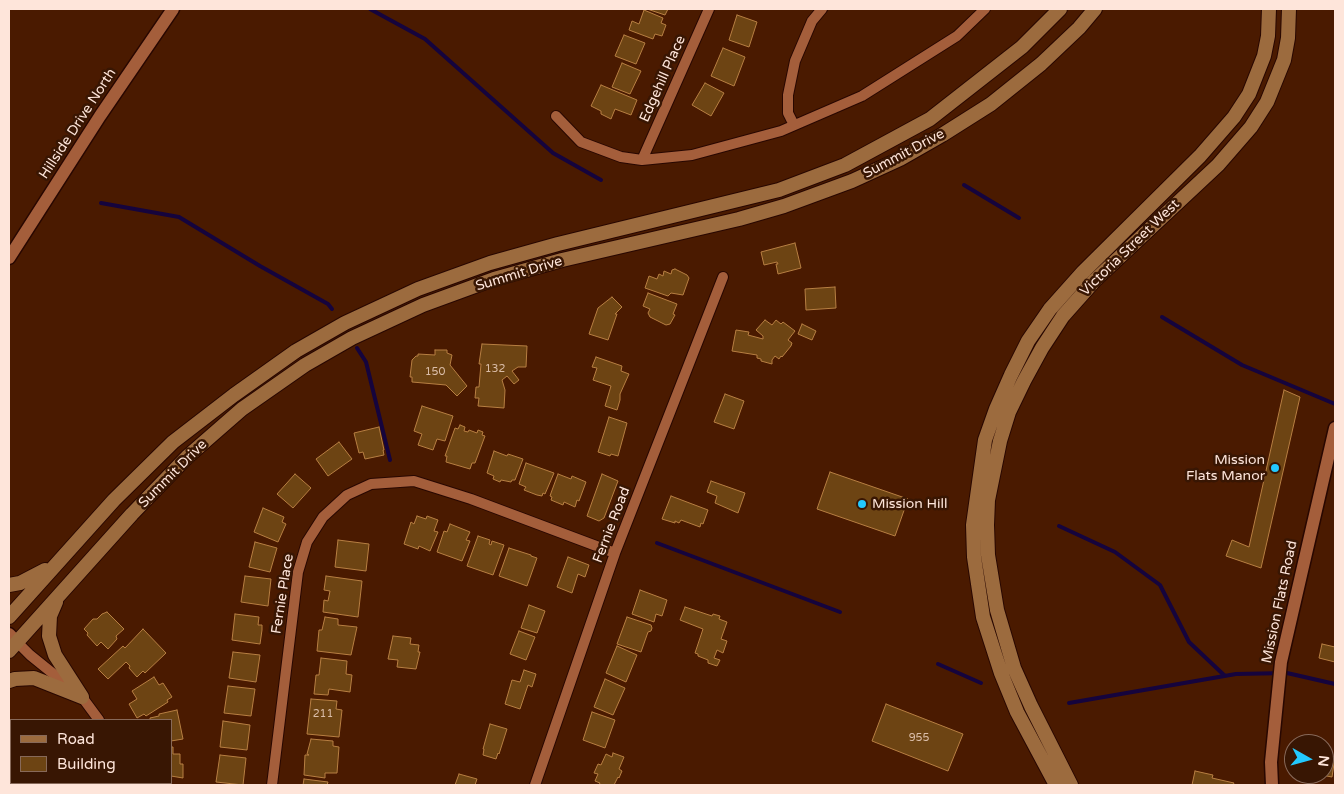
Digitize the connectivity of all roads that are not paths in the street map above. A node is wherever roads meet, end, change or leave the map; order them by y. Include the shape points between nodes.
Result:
1 (174, 9) edge
2 (709, 9) edge
3 (822, 9) edge
4 (985, 9) edge
5 (1060, 9) edge
6 (1095, 9) edge
7 (1269, 9) edge
8 (1289, 9) edge
9 (556, 116) dead end
10 (794, 125) junction
11 (642, 160) junction
12 (9, 258) edge
13 (723, 277) dead end
14 (1335, 428) edge
15 (615, 553) junction
16 (54, 564) junction
17 (9, 585) edge
18 (58, 596) junction
19 (9, 617) edge
20 (12, 642) edge
21 (9, 681) edge
22 (82, 697) junction
23 (98, 719) edge
24 (272, 785) edge
25 (535, 785) edge
26 (1056, 785) edge
27 (1071, 785) edge
28 (1272, 785) edge

1 - 12 street, Hillside Drive North via 100,116
2 - 11 street, Edgehill Place
3 - 10 street via 812,21 795,61 788,95 788,113
4 - 10 street via 957,36 862,96
5 - 16 main road, Summit Drive via 1022,47 930,119 845,165 779,190 490,263 418,289 345,323 296,351 173,442
6 - 18 main road, Summit Drive via 1041,64 991,104 900,159 852,181 739,219 494,279 423,305 352,338 242,409 187,457
7 - 26 main road, Victoria Street West via 1264,56 1249,94 1234,117 1050,309 1028,341 1011,375 985,440 973,525 974,557 983,616 1001,674
8 - 27 main road, Victoria Street West via 1284,60 1267,102 1251,127 1218,165 1095,280 1063,316 1024,381 1000,441 988,500 987,525 988,555 997,610 1014,668
9 - 11 street via 581,142 621,157
10 - 11 street via 692,156
13 - 15 street, Fernie Road
14 - 28 street, Mission Flats Road via 1281,662 1271,762
15 - 24 street, Fernie Place via 414,481 371,484 347,495 323,517 306,542 298,572
15 - 25 street, Fernie Road
16 - 17 main road via 20,583
16 - 19 main road, Summit Drive
18 - 20 main road, Summit Drive
18 - 22 main road via 50,616 49,636 55,655
20 - 22 street
21 - 22 main road via 34,678
22 - 23 street

